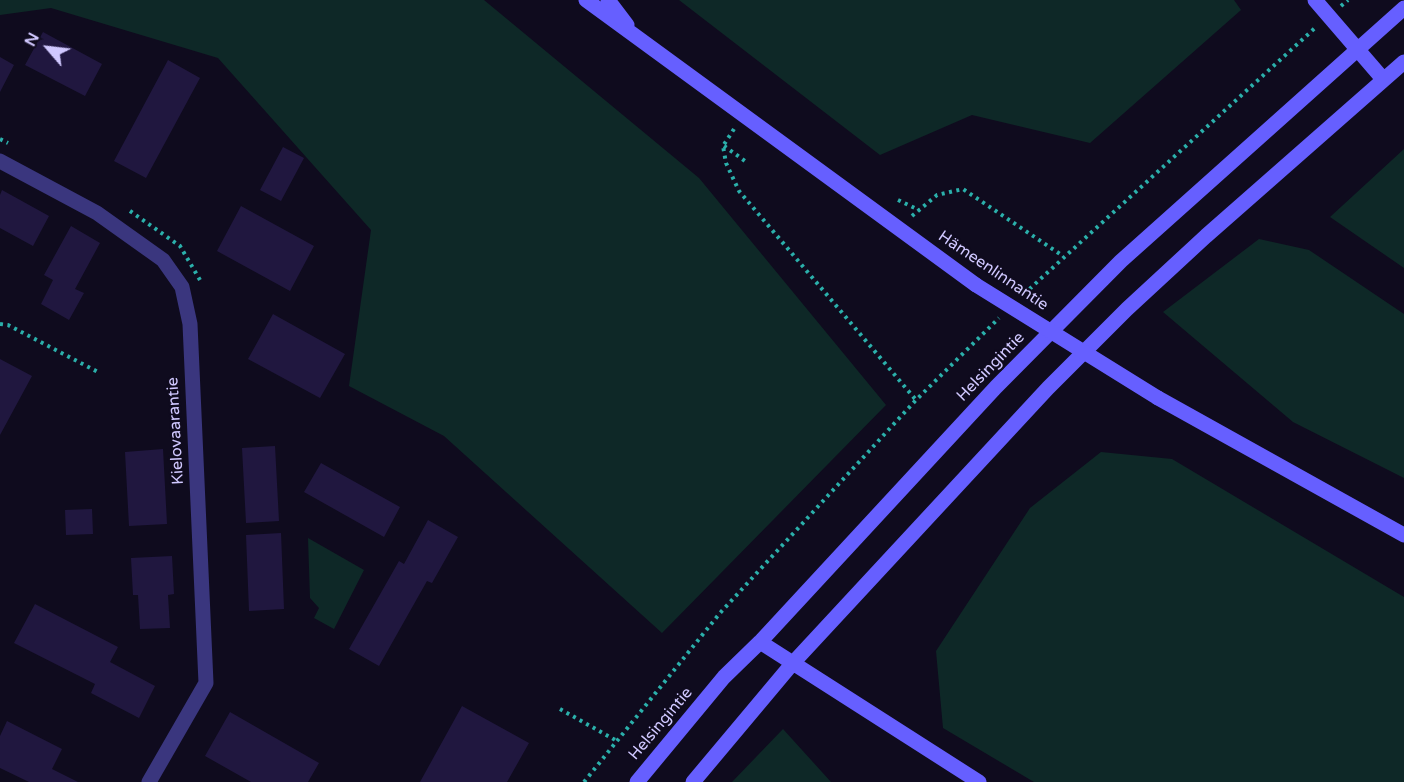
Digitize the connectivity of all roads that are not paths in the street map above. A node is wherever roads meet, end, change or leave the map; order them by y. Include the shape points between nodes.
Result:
1 (586, 0) edge
2 (608, 0) edge
3 (1315, 0) edge
4 (1404, 8) edge
5 (642, 43) junction
6 (1357, 48) junction
7 (1404, 62) edge
8 (1383, 79) junction
9 (0, 161) edge
10 (1404, 535) edge
11 (760, 642) junction
12 (792, 664) junction
13 (149, 782) edge
14 (637, 782) edge
15 (693, 782) edge
16 (979, 782) edge

1 - 5 main road, Hämeenlinnantie
2 - 5 main road
3 - 6 main road
4 - 6 main road, Helsingintie
5 - 10 main road, Hämeenlinnantie, bridge via 976,285 1158,398
6 - 8 main road
6 - 11 main road, Helsingintie via 1121,261 996,387
7 - 8 main road
8 - 12 main road via 1127,309 1048,388
9 - 13 street, Kielovaarantie via 97,213 163,260 182,287 190,324 206,683
11 - 12 main road
11 - 14 main road, Helsingintie via 723,677
12 - 15 main road
12 - 16 main road

